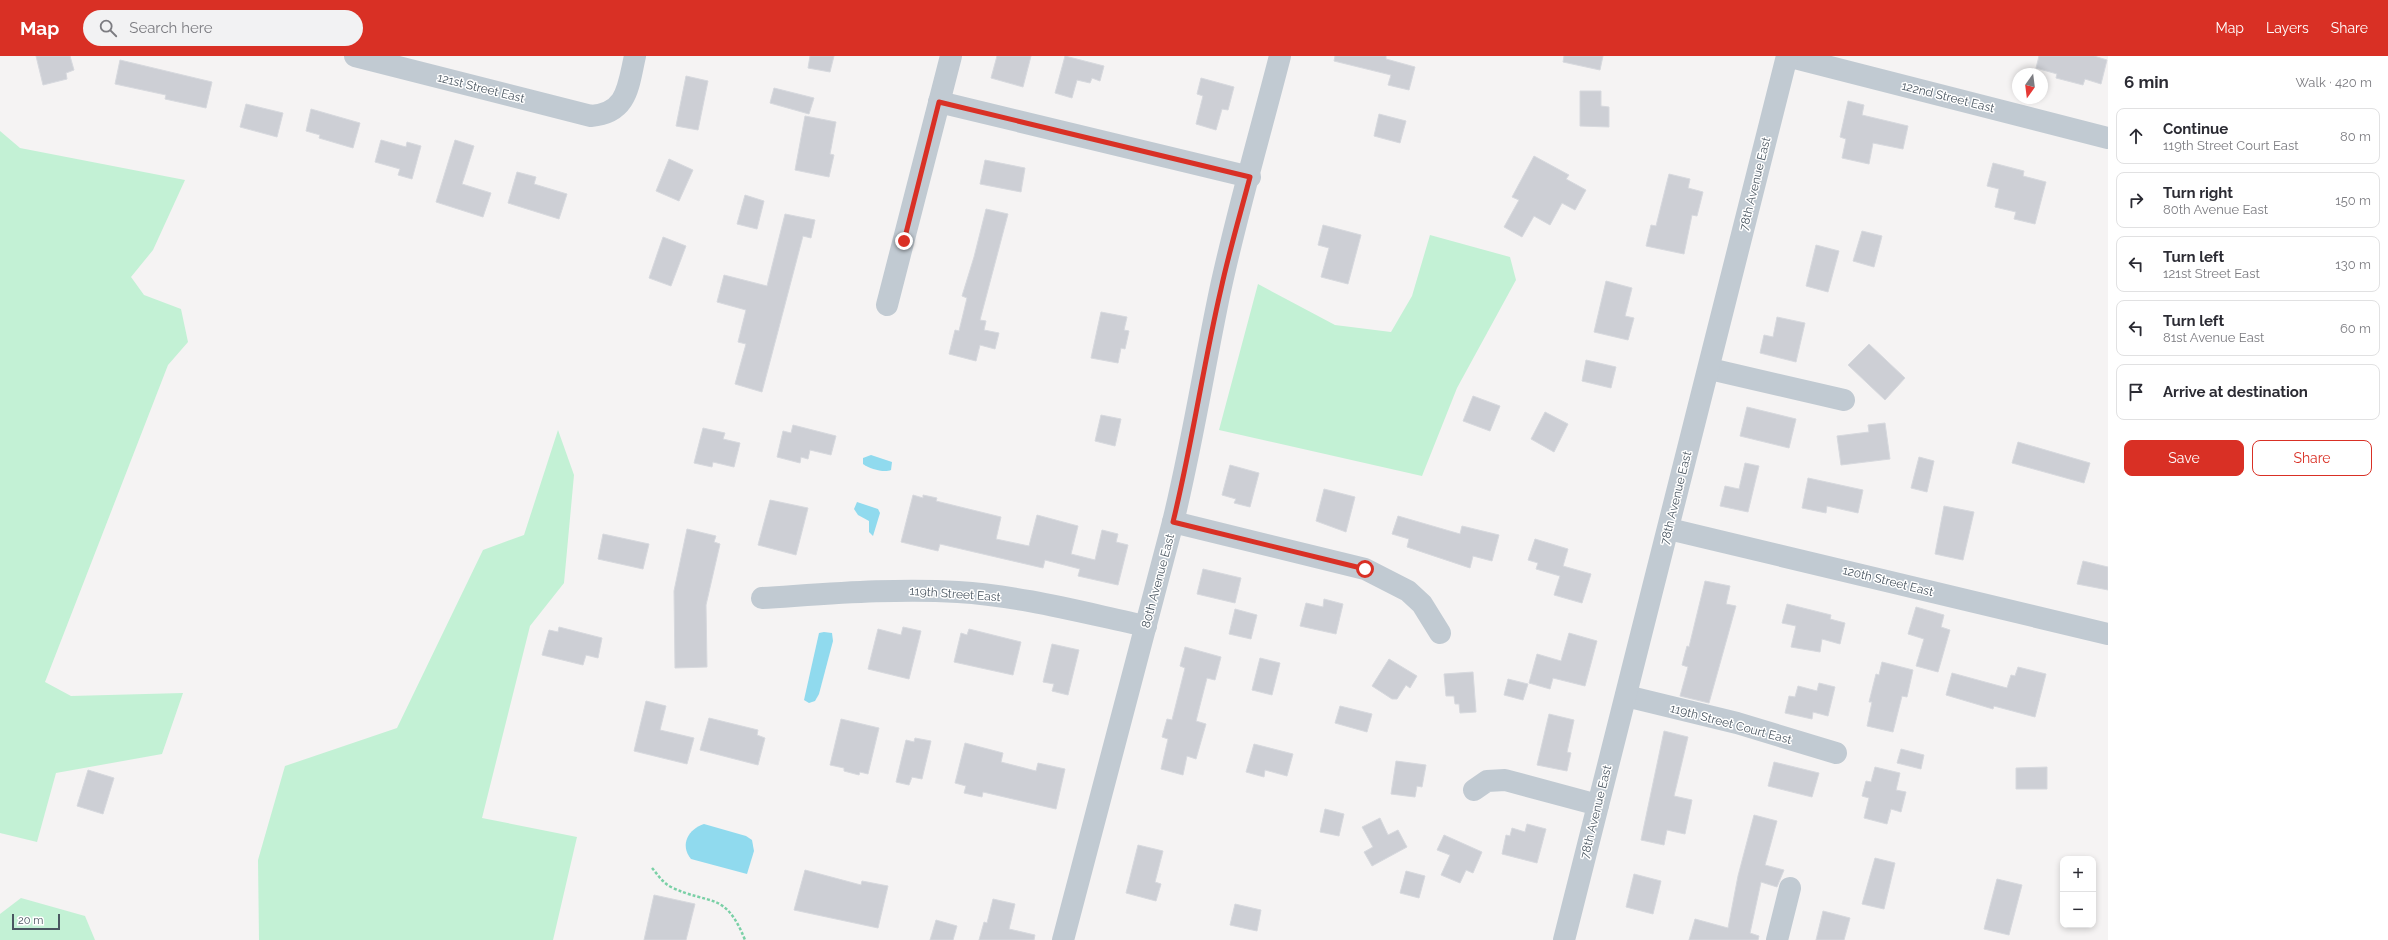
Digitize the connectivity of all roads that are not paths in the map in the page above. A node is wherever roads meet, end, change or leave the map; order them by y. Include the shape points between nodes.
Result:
1 (355, 56) edge
2 (635, 56) edge
3 (951, 56) edge
4 (1280, 56) edge
5 (1787, 56) edge
6 (939, 102) junction
7 (2108, 138) edge
8 (1250, 177) junction
9 (887, 305) dead end
10 (1710, 368) junction
11 (1844, 400) dead end
12 (1173, 522) junction
13 (1669, 529) junction
14 (762, 598) dead end
15 (1146, 626) junction
16 (1440, 633) dead end
17 (2108, 634) edge
18 (1626, 696) junction
19 (1836, 753) dead end
20 (1474, 790) dead end
21 (1598, 805) junction
22 (1790, 888) dead end
23 (1063, 940) edge
24 (1564, 940) edge
25 (1777, 940) edge

1 - 2 street, 121st Street East via 591,116 615,109 625,97
3 - 6 street
4 - 8 street, 80th Avenue East
5 - 7 street, 122nd Street East
5 - 10 street, 78th Avenue East
6 - 8 street
6 - 9 street
8 - 12 street, 80th Avenue East via 1221,289
10 - 11 street
10 - 13 street, 78th Avenue East
12 - 15 street, 80th Avenue East
12 - 16 street via 1365,569 1408,591 1422,604
13 - 17 street, 120th Street East
13 - 18 street, 78th Avenue East
14 - 15 street, 119th Street East via 891,590 959,593 1014,599
15 - 23 street, 80th Avenue East
18 - 19 street, 119th Street Court East via 1737,724
18 - 21 street, 78th Avenue East
20 - 21 street via 1488,781 1505,780
21 - 24 street, 78th Avenue East
22 - 25 street

